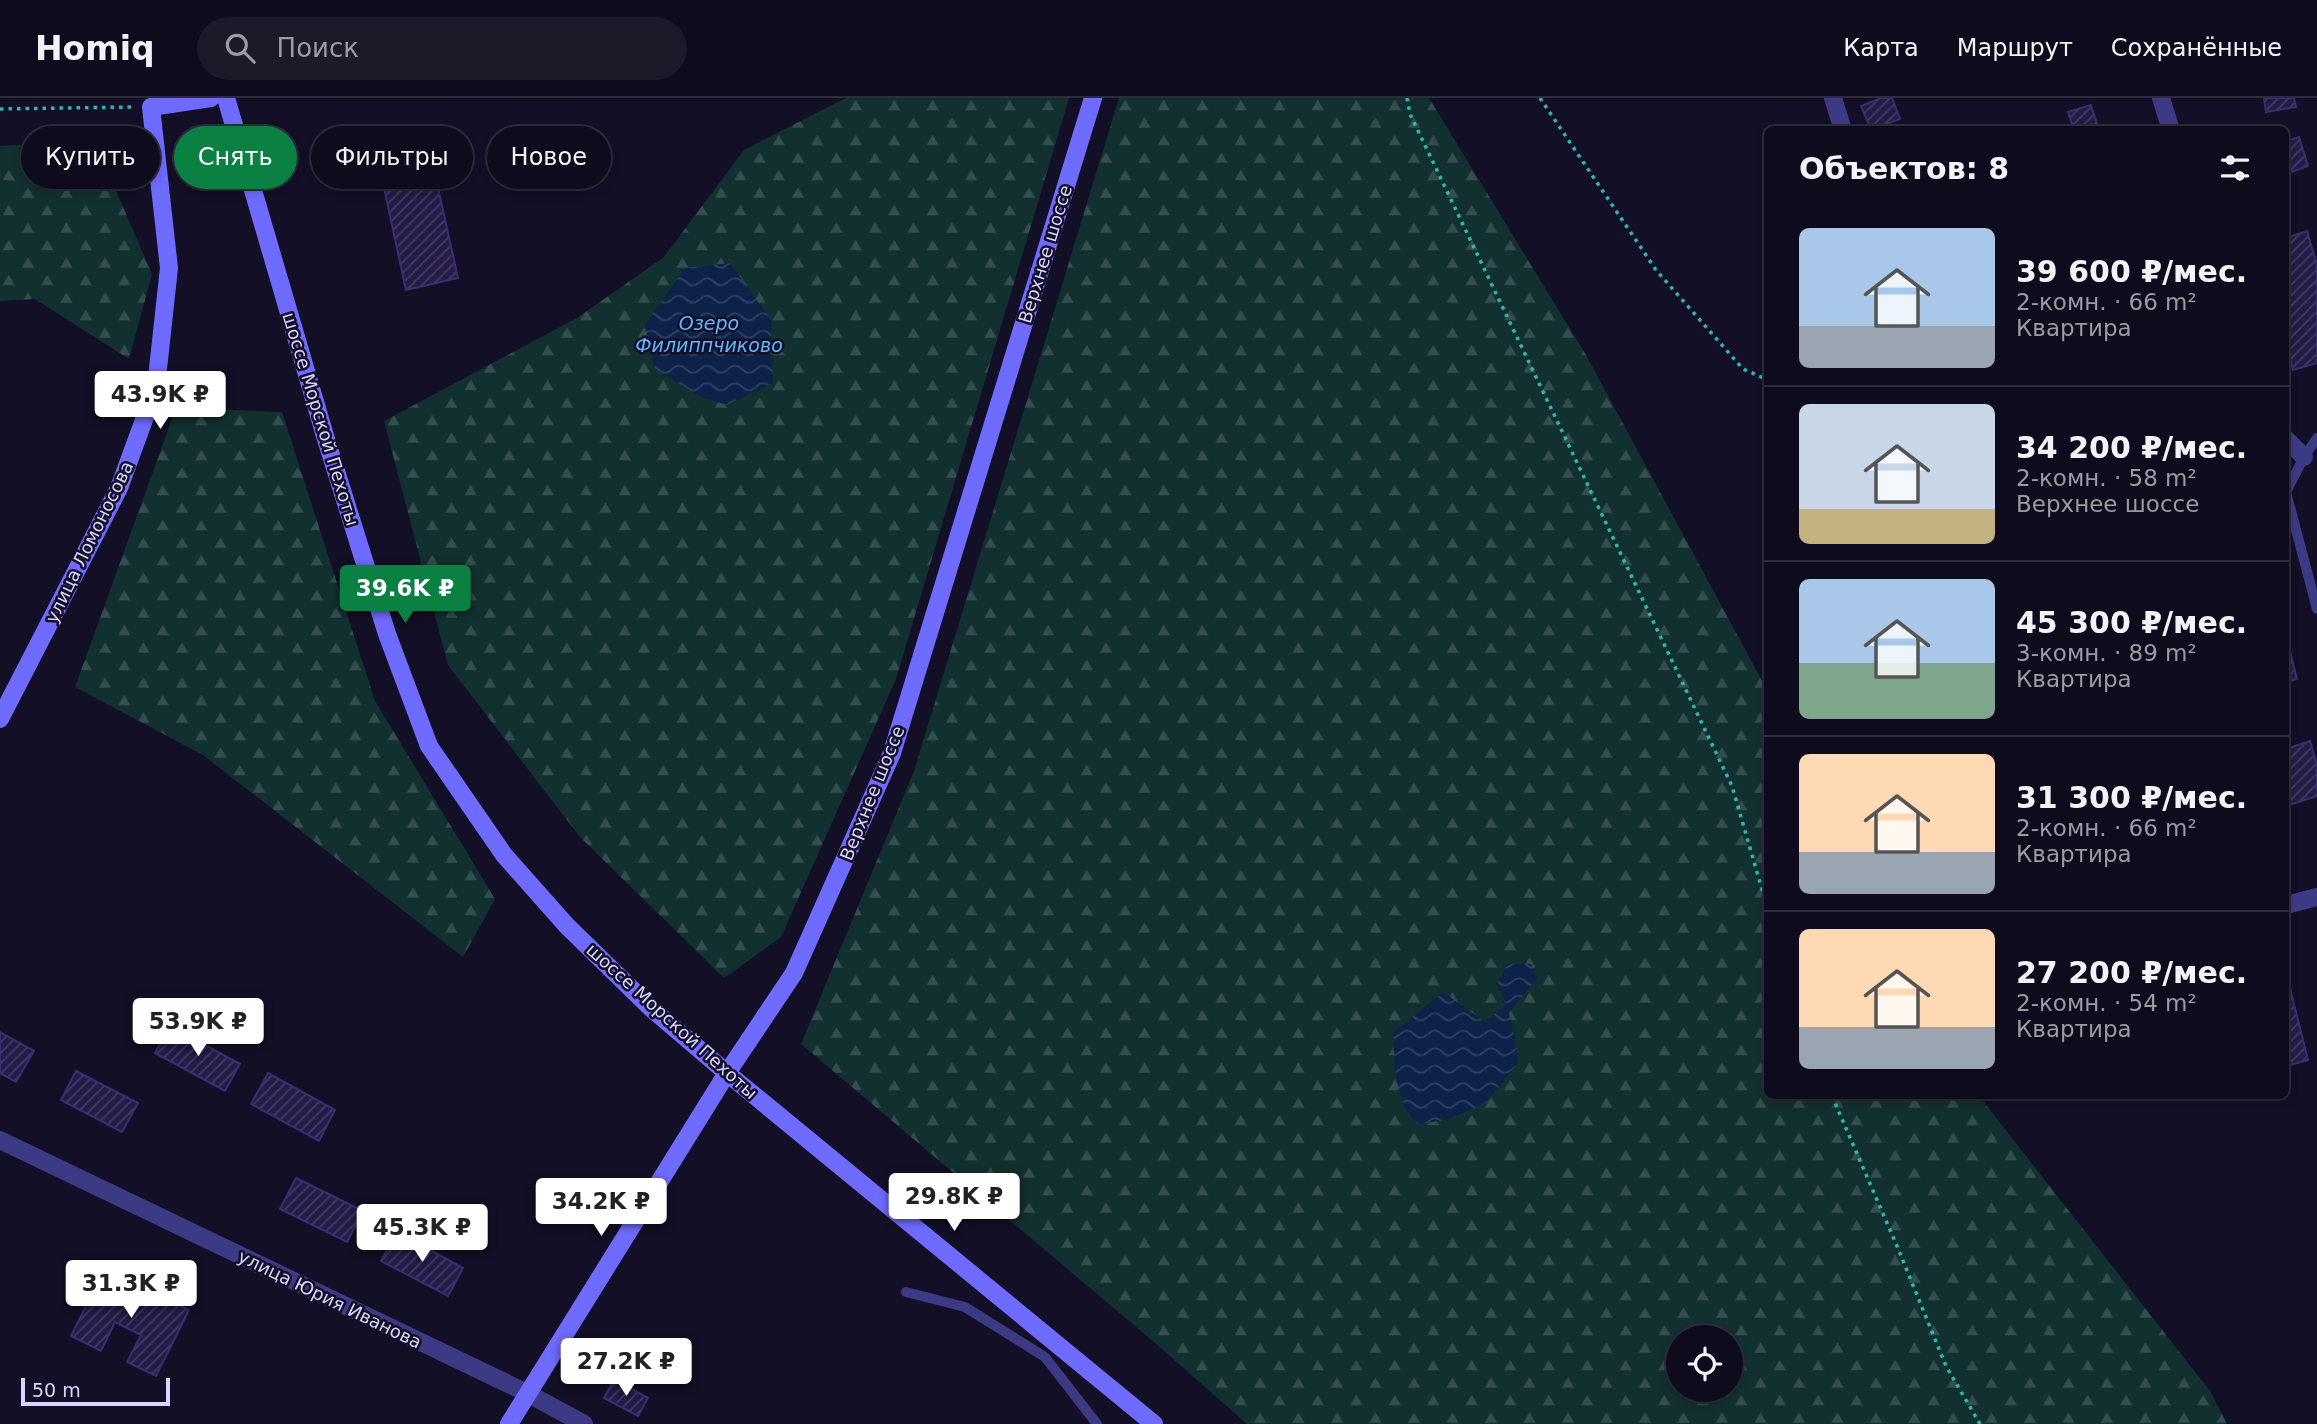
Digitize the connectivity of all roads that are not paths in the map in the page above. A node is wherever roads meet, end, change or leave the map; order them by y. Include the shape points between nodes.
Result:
1 (211, 98) edge
2 (226, 98) edge
3 (1093, 98) edge
4 (1833, 98) edge
5 (2161, 98) edge
6 (1842, 126) edge
7 (2170, 126) edge
8 (2317, 438) edge
9 (2289, 442) edge
10 (2304, 457) junction
11 (2289, 486) edge
12 (2289, 503) edge
13 (2317, 609) edge
14 (0, 719) edge
15 (2317, 897) edge
16 (2289, 904) edge
17 (727, 1073) junction
18 (0, 1140) edge
19 (906, 1292) dead end
20 (527, 1393) junction
21 (509, 1424) edge
22 (584, 1424) edge
23 (1097, 1424) edge
24 (1154, 1424) edge

1 - 14 street, улица Ломоносова via 150,107 169,268 156,387 119,488
2 - 17 street, шоссе Морской Пехоты via 387,634 429,746 504,855 566,926
3 - 17 street, Верхнее шоссе via 892,753 794,973
4 - 6 street
5 - 7 street
8 - 10 lane
9 - 10 street
10 - 11 lane
12 - 13 lane
15 - 16 street
17 - 20 street, Верхнее шоссе
17 - 24 street, шоссе Морской Пехоты
18 - 20 street, улица Юрия Иванова
19 - 23 lane via 965,1307 1045,1357
20 - 21 street, Верхнее шоссе
20 - 22 street, улица Юрия Иванова

